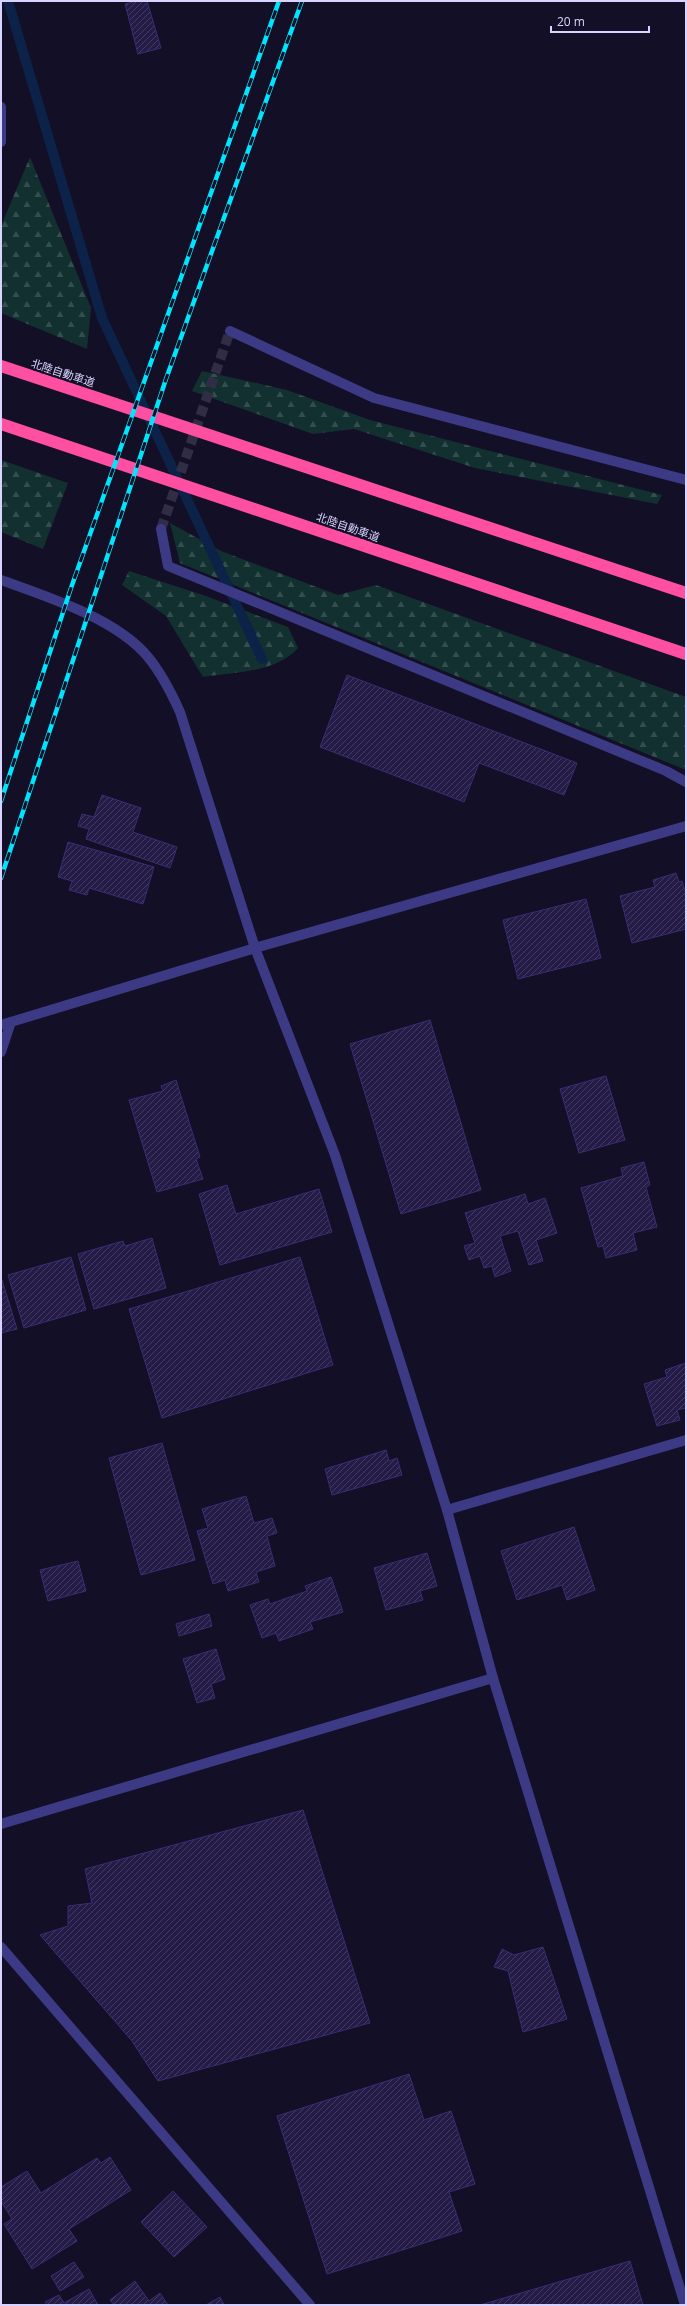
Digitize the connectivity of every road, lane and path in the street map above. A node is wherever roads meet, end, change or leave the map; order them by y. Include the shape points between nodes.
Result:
1 (1, 107) edge
2 (1, 142) edge
3 (230, 331) dead end
4 (1, 366) edge
5 (1, 424) edge
6 (686, 480) edge
7 (160, 529) tunnel mouth
8 (1, 580) edge
9 (686, 593) edge
10 (686, 654) edge
11 (686, 782) edge
12 (686, 826) edge
13 (255, 948) junction
14 (11, 1022) junction
15 (1, 1025) edge
16 (1, 1052) edge
17 (686, 1440) edge
18 (447, 1510) junction
19 (493, 1678) junction
20 (1, 1824) edge
21 (1, 1947) edge
22 (310, 2305) edge
23 (685, 2305) edge

1 - 2 street
3 - 6 street via 374,398
4 - 9 highway, 北陸自動車道
5 - 10 highway, 北陸自動車道
7 - 11 street via 168,566 666,771
8 - 13 street via 64,603 124,635 148,656 166,682 192,748
12 - 13 street
13 - 14 street
13 - 18 street via 335,1155
14 - 15 street
14 - 16 street
17 - 18 street
18 - 19 street
19 - 20 street
19 - 23 street
21 - 22 street

